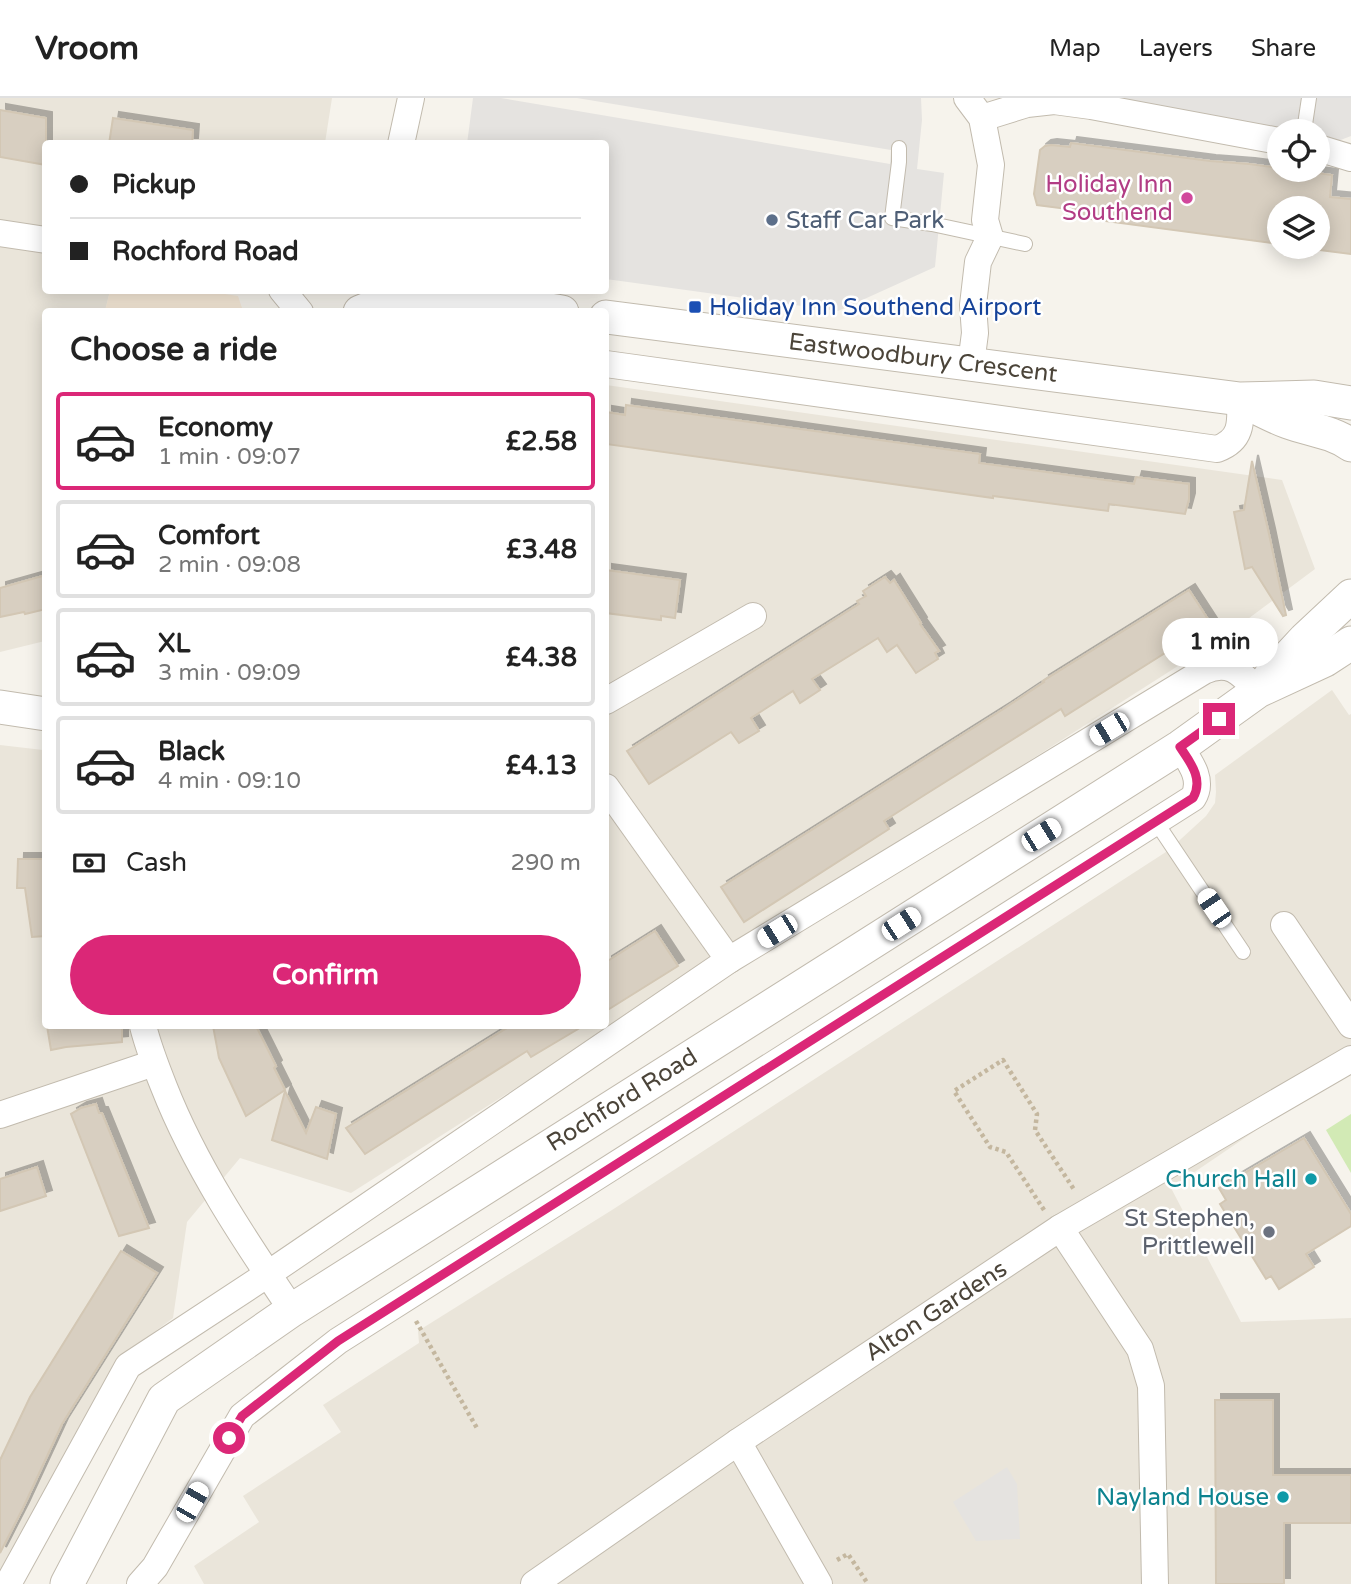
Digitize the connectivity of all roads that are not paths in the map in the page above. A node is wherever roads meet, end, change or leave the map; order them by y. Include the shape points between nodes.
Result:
1 (411, 98) edge
2 (1309, 98) edge
3 (1139, 106) edge
4 (1306, 119) edge
5 (979, 120) edge
6 (1267, 138) edge
7 (402, 140) edge
8 (899, 148) dead end
9 (1330, 148) edge
10 (1351, 148) edge
11 (1330, 151) edge
12 (1351, 158) edge
13 (0, 233) edge
14 (990, 237) junction
15 (42, 239) edge
16 (1025, 244) dead end
17 (285, 294) edge
18 (378, 301) edge
19 (297, 308) edge
20 (530, 308) edge
21 (609, 317) edge
22 (973, 348) junction
23 (609, 365) edge
24 (1240, 399) junction
25 (1351, 403) edge
26 (1351, 445) edge
27 (1351, 596) edge
28 (753, 616) dead end
29 (1351, 643) edge
30 (1258, 691) junction
31 (609, 699) edge
32 (0, 706) edge
33 (42, 713) edge
34 (1180, 747) junction
35 (609, 791) edge
36 (1156, 822) junction
37 (1284, 925) dead end
38 (1243, 952) dead end
39 (729, 960) junction
40 (1351, 1026) edge
41 (144, 1029) edge
42 (1351, 1059) edge
43 (155, 1063) junction
44 (0, 1115) edge
45 (1059, 1229) junction
46 (268, 1274) junction
47 (292, 1310) junction
48 (738, 1442) junction
49 (817, 1578) edge
50 (8, 1584) edge
51 (66, 1584) edge
52 (140, 1584) edge
53 (534, 1584) edge
54 (1155, 1584) edge

1 - 7 street
2 - 4 lane
3 - 5 street via 1054,101 1006,109
3 - 6 street
5 - 14 street via 991,166 985,220
8 - 14 lane via 892,218
9 - 10 street
11 - 12 street
13 - 15 street
14 - 16 lane
14 - 22 street via 978,262
17 - 19 street
18 - 20 street via 441,297
21 - 22 street, Eastwoodbury Crescent
22 - 24 street, Eastwoodbury Crescent
23 - 24 street via 1217,449 1232,443 1237,433
24 - 25 street, Eastwoodbury Crescent via 1314,397
24 - 26 street, Eastwoodbury Crescent
27 - 30 street, Rochford Road
28 - 31 street
29 - 30 street, Rochford Road
30 - 34 street, Rochford Road
30 - 39 street via 1229,667 1204,671
32 - 33 street
34 - 36 street via 1197,777 1196,792
34 - 47 street, Rochford Road
35 - 39 street
36 - 38 lane
36 - 52 street via 338,1341 242,1416 155,1567
37 - 40 street
39 - 46 street
41 - 43 street
42 - 45 street, Alton Gardens
43 - 44 street
43 - 46 street via 196,1156
45 - 48 street, Alton Gardens
45 - 54 street via 1140,1349 1151,1385
46 - 47 street
46 - 50 street via 128,1366
47 - 51 street, Rochford Road via 164,1399
48 - 49 street
48 - 53 street, Alton Gardens

